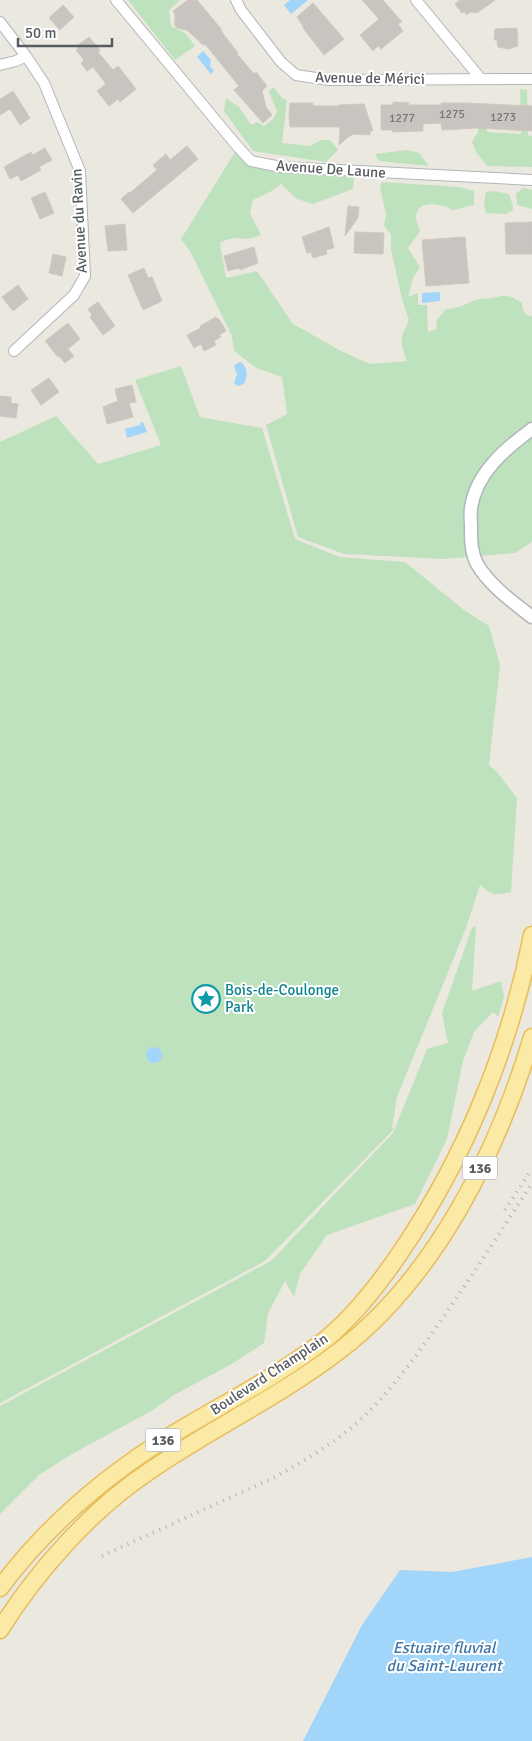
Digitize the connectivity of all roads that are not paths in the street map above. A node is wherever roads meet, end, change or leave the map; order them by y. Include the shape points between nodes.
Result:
1 (116, 0) edge
2 (236, 0) edge
3 (416, 0) edge
4 (0, 22) edge
5 (26, 56) junction
6 (0, 65) edge
7 (481, 79) junction
8 (532, 79) edge
9 (532, 180) edge
10 (14, 351) dead end
11 (532, 429) edge
12 (532, 617) edge
13 (532, 935) edge
14 (532, 1037) edge
15 (0, 1588) edge
16 (0, 1630) edge

1 - 9 street, Avenue De Laune via 251,160 281,167
2 - 7 street, Avenue de Mérici via 281,62 296,75 329,80
3 - 7 street
4 - 5 street, Avenue du Ravin
5 - 6 street
5 - 10 street, Avenue du Ravin via 44,83 80,171 85,276 74,295
7 - 8 street, Avenue de Mérici
11 - 12 street via 504,450 486,472 474,492 471,510 471,549 478,565 497,588
13 - 15 main road, Boulevard Champlain / 136 via 512,1017 495,1068 457,1156 412,1236 368,1296 326,1338 301,1357 112,1474 35,1545
14 - 16 main road, Boulevard Champlain / 136 via 502,1120 476,1176 441,1237 408,1283 340,1351 145,1473 98,1512 48,1565

